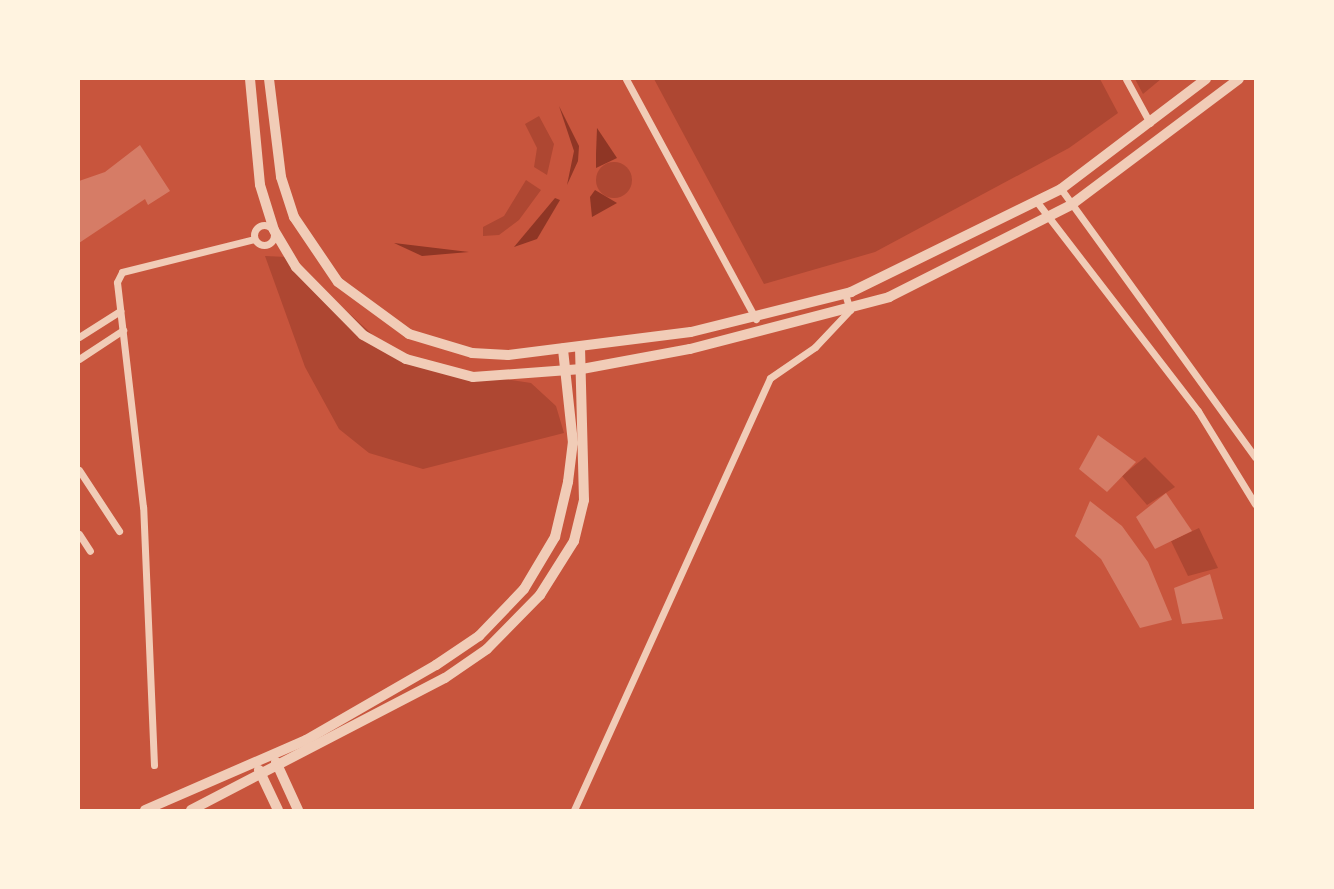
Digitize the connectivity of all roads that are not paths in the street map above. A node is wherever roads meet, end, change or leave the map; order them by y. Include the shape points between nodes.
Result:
1 (250, 79) edge
2 (269, 79) edge
3 (626, 79) edge
4 (1125, 79) edge
5 (1206, 79) edge
6 (1239, 79) edge
7 (1151, 124) junction
8 (1061, 189) junction
9 (1037, 202) junction
10 (1071, 205) junction
11 (294, 217) junction
12 (1049, 217) junction
13 (274, 230) junction
14 (254, 239) junction
15 (845, 294) junction
16 (850, 310) junction
17 (120, 311) junction
18 (756, 319) junction
19 (123, 330) junction
20 (79, 337) edge
21 (580, 348) junction
22 (564, 349) junction
23 (79, 359) edge
24 (582, 369) junction
25 (566, 371) junction
26 (1255, 457) edge
27 (79, 470) edge
28 (1255, 504) edge
29 (119, 531) dead end
30 (79, 534) edge
31 (90, 551) dead end
32 (272, 754) junction
33 (255, 762) junction
34 (154, 765) dead end
35 (279, 769) junction
36 (262, 776) junction
37 (159, 807) edge
38 (145, 810) edge
39 (191, 810) edge
40 (278, 810) edge
41 (298, 810) edge
42 (574, 810) edge

1 - 13 street via 253,151
2 - 11 street via 274,151
3 - 18 street
4 - 7 street
5 - 7 street
6 - 10 street
7 - 8 street
8 - 9 street
8 - 10 street
9 - 12 street
9 - 15 street
10 - 12 street
10 - 26 street
11 - 13 street
11 - 22 street via 338,282 409,334 472,353
12 - 16 street via 960,264
12 - 28 street via 1198,411
13 - 14 street via 258,226
13 - 14 street via 268,244
13 - 25 street via 324,302 405,359 473,377
14 - 17 street via 122,272 116,293
15 - 16 street
15 - 18 street
16 - 24 street
16 - 42 street via 815,347 770,378
17 - 19 street
17 - 20 street
18 - 21 street
19 - 23 street
19 - 34 street via 143,507
21 - 22 street
21 - 24 street
22 - 25 street
24 - 25 street
24 - 35 street via 584,500 574,541 540,595 487,649 445,678
25 - 32 street via 573,443 568,482 555,537 524,589 479,636 447,657
27 - 29 street
30 - 31 street
32 - 33 street
32 - 35 street
33 - 36 street
33 - 37 street
35 - 36 street
35 - 41 street
36 - 39 street
36 - 40 street
37 - 38 street

